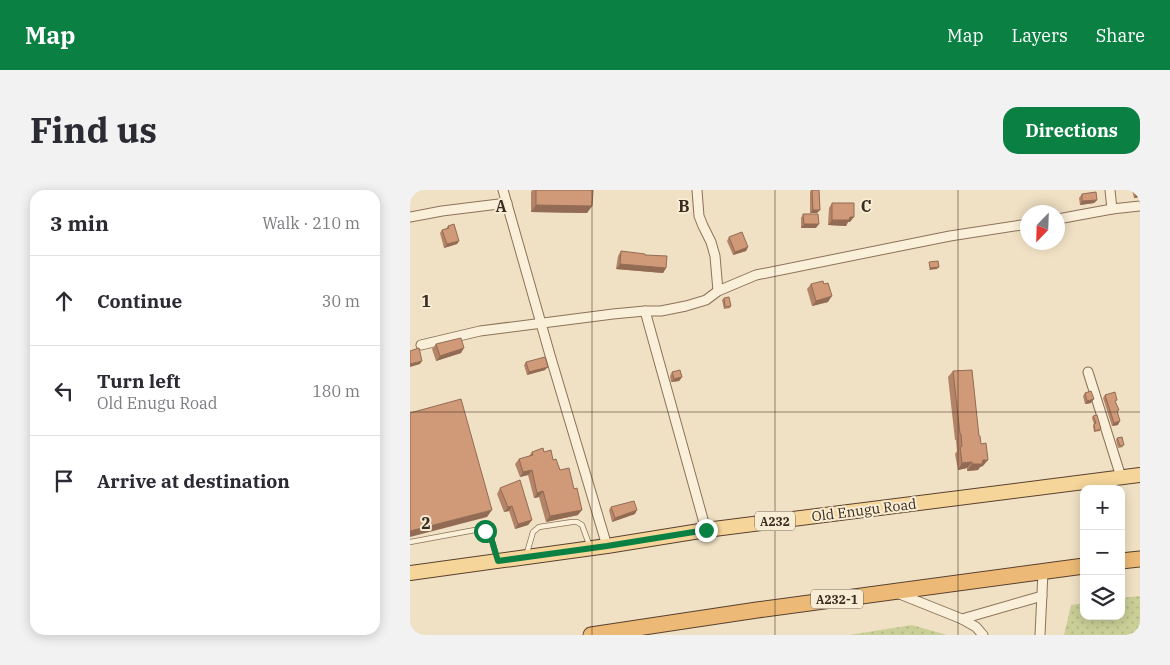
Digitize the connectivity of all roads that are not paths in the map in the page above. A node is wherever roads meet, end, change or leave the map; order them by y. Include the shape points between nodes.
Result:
1 (503, 190) edge
2 (697, 190) edge
3 (1110, 190) edge
4 (507, 203) junction
5 (1140, 206) edge
6 (1112, 209) junction
7 (410, 217) edge
8 (1065, 218) edge
9 (1020, 225) edge
10 (718, 291) junction
11 (645, 311) junction
12 (542, 324) junction
13 (422, 344) dead end
14 (1088, 372) dead end
15 (1140, 475) edge
16 (1121, 478) junction
17 (706, 530) junction
18 (410, 542) edge
19 (607, 546) junction
20 (590, 548) junction
21 (526, 557) junction
22 (1140, 559) edge
23 (498, 561) junction
24 (1125, 561) edge
25 (1080, 567) edge
26 (1043, 572) junction
27 (410, 573) edge
28 (895, 592) junction
29 (1042, 596) junction
30 (962, 619) junction
31 (591, 635) edge
32 (983, 635) edge
33 (1040, 635) edge

1 - 4 street
2 - 10 street via 699,216 715,256
3 - 6 street
4 - 7 street
4 - 12 street
5 - 6 street
6 - 8 street
9 - 10 street via 756,275
10 - 11 street via 706,300 686,306
11 - 12 street
11 - 17 street
12 - 13 street via 480,331
12 - 19 street
14 - 16 street
15 - 16 main road, Old Enugu Road / A232
16 - 17 main road, Old Enugu Road / A232
17 - 19 main road, Old Enugu Road / A232
18 - 23 lane via 485,531 490,534
19 - 20 main road, Old Enugu Road / A232
20 - 21 main road, Old Enugu Road / A232
20 - 21 lane via 582,525 572,522 536,529
21 - 23 main road, Old Enugu Road / A232
22 - 24 highway
23 - 27 main road, Old Enugu Road / A232
25 - 26 highway, A232-1
26 - 28 highway, A232-1
26 - 29 street
28 - 30 street
28 - 31 highway, A232-1
29 - 30 street
29 - 33 street
30 - 32 street

